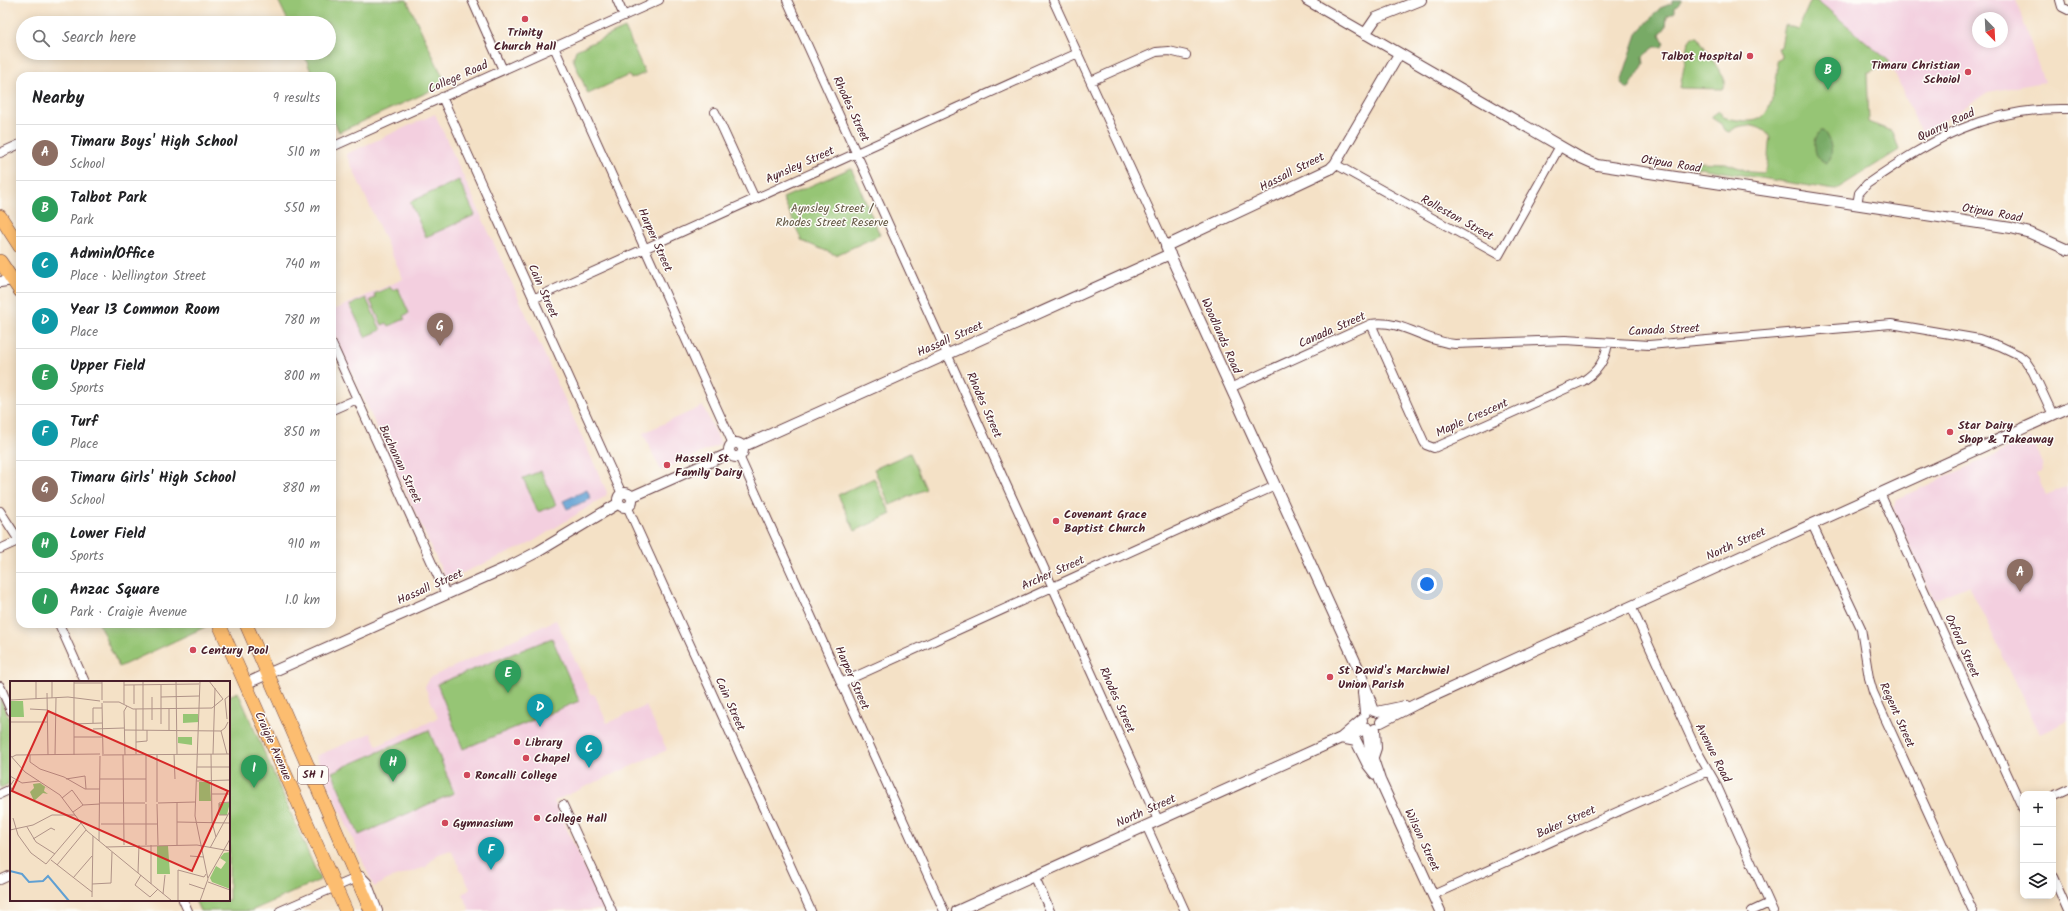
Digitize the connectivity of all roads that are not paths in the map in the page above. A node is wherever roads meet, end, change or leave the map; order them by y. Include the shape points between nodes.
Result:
1 (472, 0) edge
2 (617, 0) edge
3 (659, 0) edge
4 (787, 0) edge
5 (1053, 0) edge
6 (1307, 0) edge
7 (1421, 0) edge
8 (2060, 0) edge
9 (2068, 10) edge
10 (624, 16) junction
11 (1365, 34) junction
12 (554, 47) junction
13 (1078, 53) junction
14 (1399, 54) junction
15 (1186, 55) dead end
16 (503, 70) junction
17 (1091, 81) junction
18 (442, 98) junction
19 (2068, 109) edge
20 (716, 112) dead end
21 (336, 145) edge
22 (16, 146) edge
23 (1560, 146) junction
24 (857, 152) junction
25 (0, 153) edge
26 (1335, 164) junction
27 (755, 199) junction
28 (1857, 205) junction
29 (0, 216) edge
30 (16, 241) edge
31 (645, 248) junction
32 (1168, 250) junction
33 (2068, 250) edge
34 (0, 261) edge
35 (11, 280) edge
36 (533, 299) junction
37 (1371, 324) junction
38 (1608, 343) junction
39 (336, 353) edge
40 (948, 354) junction
41 (1230, 388) junction
42 (357, 399) junction
43 (336, 408) edge
44 (2068, 408) edge
45 (2053, 415) junction
46 (736, 450) junction
47 (1275, 486) junction
48 (1880, 493) junction
49 (625, 500) junction
50 (0, 511) edge
51 (1812, 524) junction
52 (16, 535) edge
53 (16, 543) edge
54 (0, 549) edge
55 (1053, 586) junction
56 (446, 594) junction
57 (1631, 606) junction
58 (61, 628) edge
59 (221, 628) edge
60 (248, 628) edge
61 (268, 674) junction
62 (85, 681) edge
63 (841, 683) junction
64 (245, 684) junction
65 (0, 686) edge
66 (10, 708) edge
67 (1371, 720) junction
68 (1343, 736) junction
69 (1708, 770) junction
70 (1380, 780) junction
71 (10, 789) edge
72 (2068, 789) edge
73 (0, 794) edge
74 (2056, 795) edge
75 (2020, 802) edge
76 (564, 805) dead end
77 (1158, 820) junction
78 (1146, 825) junction
79 (10, 875) edge
80 (1034, 875) junction
81 (357, 876) junction
82 (0, 880) edge
83 (2056, 884) edge
84 (335, 886) junction
85 (1433, 895) junction
86 (183, 901) edge
87 (1771, 907) edge
88 (188, 911) edge
89 (280, 911) edge
90 (346, 911) edge
91 (371, 911) edge
92 (378, 911) edge
93 (612, 911) edge
94 (811, 911) edge
95 (944, 911) edge
96 (957, 911) edge
97 (1050, 911) edge
98 (1185, 911) edge
99 (1440, 911) edge
100 (1752, 911) edge
101 (1973, 911) edge
102 (2068, 911) edge

1 - 16 street
2 - 10 street
3 - 10 street, College Road
4 - 24 street, Rhodes Street
5 - 13 street, Woodlands Road
6 - 11 street, Otipua Road
7 - 11 street via 1376,18
8 - 9 street via 2062,6
10 - 12 street, College Road
11 - 14 street, Otipua Road
12 - 16 street, College Road
12 - 31 street, Harper Street
13 - 17 street, Woodlands Road
13 - 24 street, Aynsley Street
14 - 23 street, Otipua Road
14 - 26 street, Hassall Street
15 - 17 street via 1169,51 1156,52
16 - 18 street, College Road
17 - 32 street, Woodlands Road
18 - 21 street, College Road
18 - 36 street, Cain Street
19 - 28 street, Quarry Road via 2022,111 1962,127 1931,143 1867,184 1859,193
20 - 27 street
22 - 25 street
23 - 26 street, Rolleston Street via 1499,255
23 - 28 street, Otipua Road via 1588,162 1606,167
24 - 27 street, Aynsley Street
24 - 40 street, Rhodes Street
26 - 32 street, Hassall Street via 1318,176
27 - 31 street, Aynsley Street
28 - 33 street, Otipua Road via 2016,230
29 - 30 highway
31 - 36 street, Aynsley Street
31 - 46 street, Harper Street
32 - 40 street, Hassall Street
32 - 41 street, Woodlands Road
34 - 35 highway
36 - 49 street, Cain Street
37 - 38 street, Canada Street via 1398,325 1445,343 1455,344 1560,340
37 - 38 street, Maple Crescent via 1424,442 1434,448 1583,381 1600,367
37 - 41 street, Canada Street
38 - 45 street, Canada Street via 1648,345 1879,324 1978,338 2000,346 2025,360
39 - 42 street, Buchanan Street
40 - 46 street, Hassall Street
40 - 55 street, Rhodes Street
41 - 47 street, Woodlands Road
42 - 43 street
42 - 56 street, Buchanan Street
44 - 45 street, North Street
45 - 48 street, North Street
46 - 49 street, Hassall Street
46 - 63 street, Harper Street
47 - 55 street, Archer Street
47 - 67 street, Woodlands Road via 1360,672
48 - 51 street, North Street
48 - 75 street, Oxford Street
49 - 56 street, Hassall Street via 539,551
49 - 94 street, Cain Street
50 - 52 street
51 - 57 street, North Street
51 - 101 street, Regent Street via 1860,628 1873,692
53 - 54 street
55 - 63 street, Archer Street
55 - 77 street, Rhodes Street
56 - 61 street, Hassall Street
57 - 67 street, North Street via 1416,704
57 - 69 street, Avenue Road
58 - 62 street
59 - 64 highway, Craigie Avenue / SH 1
60 - 61 highway, Craigie Avenue / SH 1
61 - 64 street, Hassall Street
61 - 81 highway, Craigie Avenue / SH 1
63 - 95 street, Harper Street
64 - 84 highway, Craigie Avenue / SH 1
65 - 66 street
67 - 68 street, North Street
67 - 70 street, Wilson Street via 1376,748 1373,757
68 - 70 street, Wilson Street via 1356,741 1368,765
68 - 77 street, North Street
69 - 85 street, Baker Street
69 - 87 street, Avenue Road
70 - 85 street, Wilson Street
71 - 73 street
72 - 74 street
76 - 93 street
77 - 78 street, North Street
78 - 80 street, North Street
78 - 98 street
79 - 82 street
80 - 96 street, North Street
80 - 97 street
81 - 84 street
81 - 91 highway, Craigie Avenue / SH 1
81 - 92 street via 365,878
83 - 102 street
84 - 89 street
84 - 90 highway, Craigie Avenue / SH 1
85 - 99 street, Wilson Street
86 - 88 street
87 - 100 street

